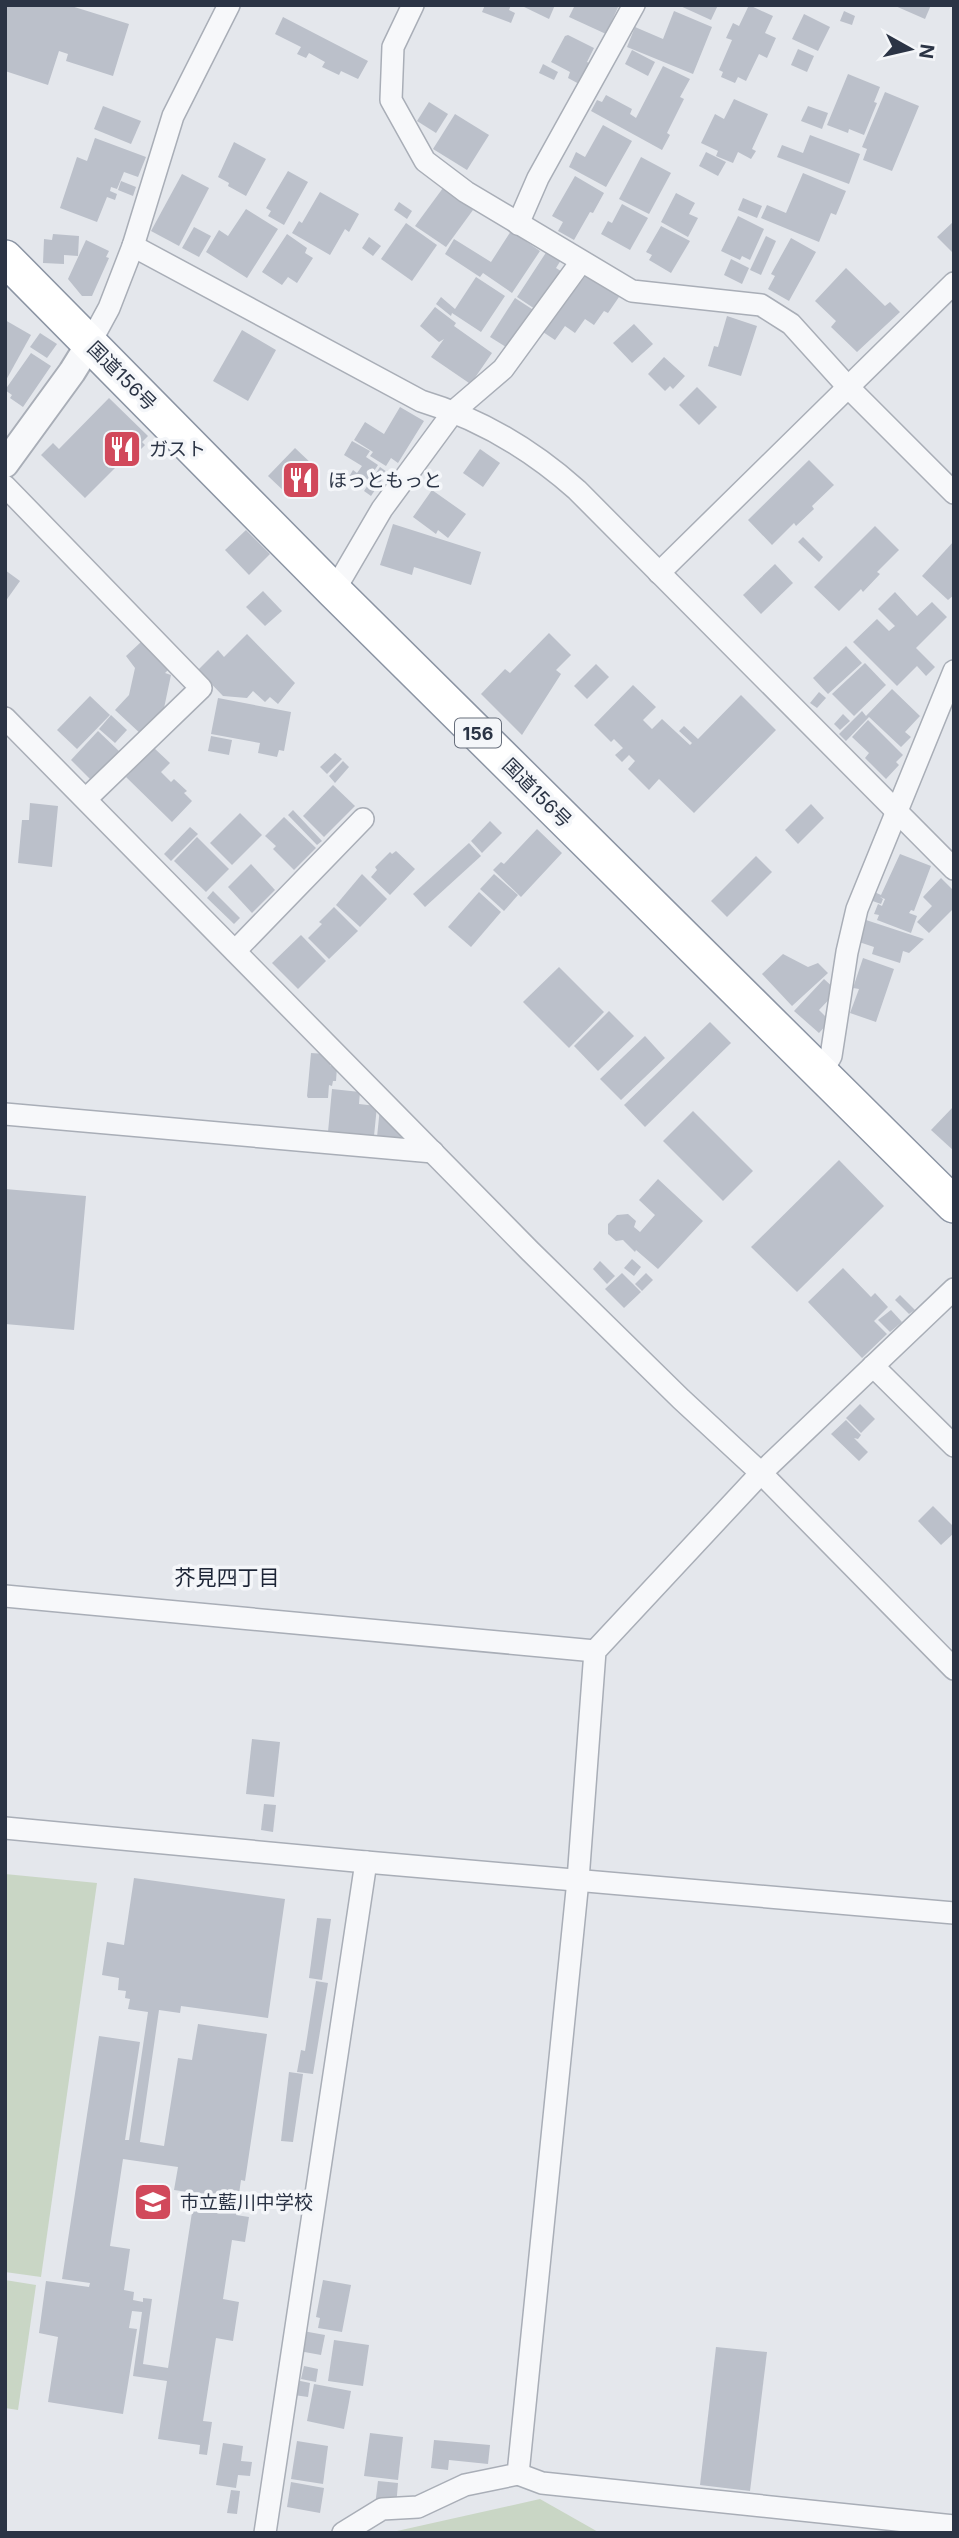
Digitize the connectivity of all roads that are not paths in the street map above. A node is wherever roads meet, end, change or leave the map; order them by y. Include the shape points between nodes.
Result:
1 (229, 5) edge
2 (413, 5) edge
3 (634, 5) edge
4 (518, 223) junction
5 (132, 246) junction
6 (5, 258) edge
7 (581, 262) junction
8 (954, 283) edge
9 (90, 344) junction
10 (848, 387) junction
11 (454, 411) junction
12 (8, 454) edge
13 (5, 486) edge
14 (954, 493) edge
15 (659, 573) junction
16 (334, 591) junction
17 (954, 671) edge
18 (5, 718) edge
19 (86, 799) junction
20 (897, 812) junction
21 (363, 819) dead end
22 (954, 869) edge
23 (235, 951) junction
24 (821, 1074) junction
25 (5, 1114) edge
26 (433, 1152) junction
27 (954, 1205) edge
28 (954, 1289) edge
29 (873, 1366) junction
30 (954, 1447) edge
31 (761, 1473) junction
32 (5, 1596) edge
33 (595, 1651) junction
34 (954, 1669) edge
35 (5, 1828) edge
36 (366, 1862) junction
37 (578, 1880) junction
38 (954, 1913) edge
39 (518, 2474) junction
40 (954, 2526) edge
41 (265, 2533) edge
42 (343, 2533) edge

1 - 5 street via 173,116
2 - 4 street via 393,47 391,100 425,161
3 - 4 street
4 - 7 street
5 - 9 street
5 - 11 street via 421,401
6 - 9 highway, 国道156号 / 156
7 - 10 street via 632,291 761,305 791,324
7 - 11 street via 503,369
8 - 10 street
9 - 12 street
9 - 16 highway, 国道156号 / 156
10 - 14 street
10 - 15 street
11 - 15 street via 558,472
11 - 16 street via 382,509
13 - 19 street via 201,688
15 - 20 street
16 - 24 highway, 国道156号 / 156
17 - 20 street
18 - 19 street
19 - 23 street
20 - 22 street
20 - 24 street via 857,909 831,1056
21 - 23 street
23 - 26 street
24 - 27 highway, 国道156号 / 156
25 - 26 street
26 - 31 street
28 - 29 street
29 - 30 street
29 - 31 street
31 - 33 street
31 - 34 street
32 - 33 street
33 - 37 street
35 - 36 street
36 - 37 street
36 - 41 street
37 - 38 street
37 - 39 street
39 - 40 street via 542,2483
39 - 42 street via 465,2486 418,2507 382,2509

